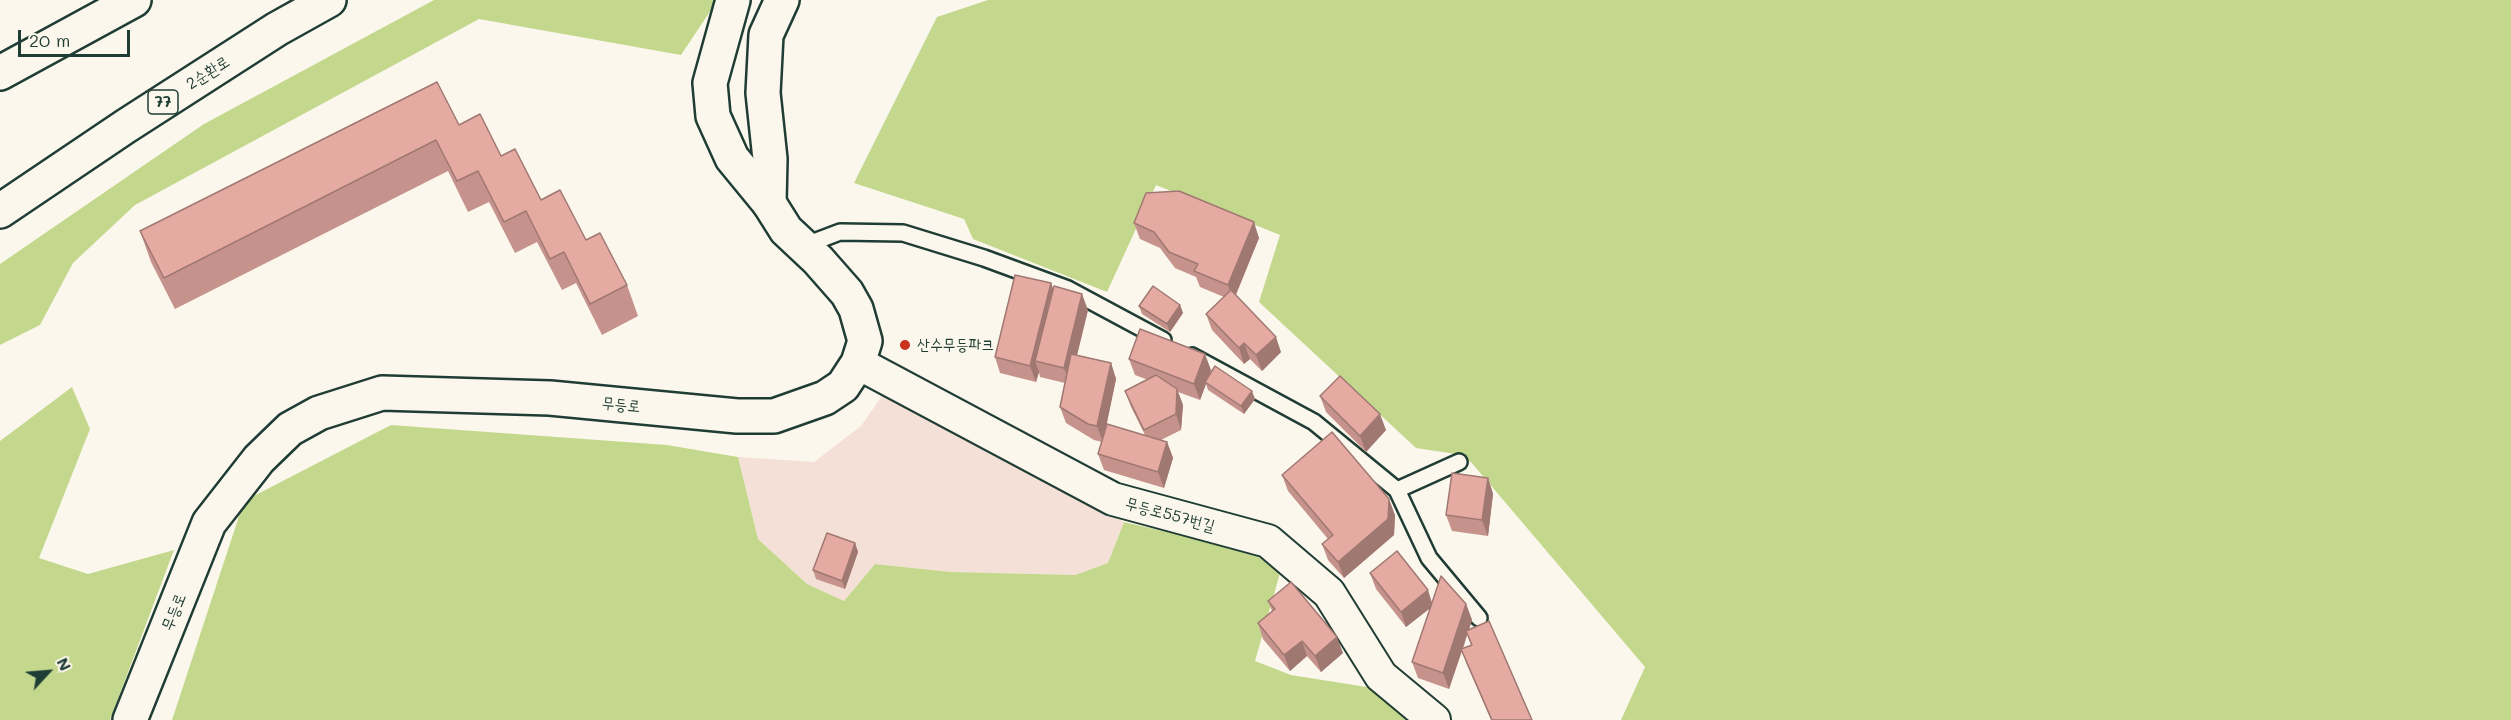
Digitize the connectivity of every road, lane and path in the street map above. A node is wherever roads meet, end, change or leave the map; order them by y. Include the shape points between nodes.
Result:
1 (134, 0) edge
2 (329, 0) edge
3 (733, 0) edge
4 (782, 0) edge
5 (0, 73) edge
6 (769, 203) junction
7 (0, 211) edge
8 (803, 246) junction
9 (858, 363) junction
10 (1459, 462) dead end
11 (1397, 490) junction
12 (1479, 618) dead end
13 (130, 720) edge
14 (1434, 720) edge

1 - 5 main road
2 - 7 main road, 2순환로 / 77 via 277,29
3 - 6 main road, 무등로 via 710,83 712,116 732,158
4 - 6 main road via 766,35 763,93 770,159
6 - 8 main road, 무등로 via 786,230
8 - 9 main road, 무등로 via 847,293 856,309 865,341
8 - 11 lane via 840,232 903,233 1068,289 1314,422
9 - 13 main road, 무등로 via 843,386 825,398 774,416 550,398 382,393 319,413 290,429 259,459 209,523
9 - 14 street, 무등로557번길 via 1113,499 1268,541 1329,593 1381,676
10 - 11 lane
11 - 12 lane via 1429,558

